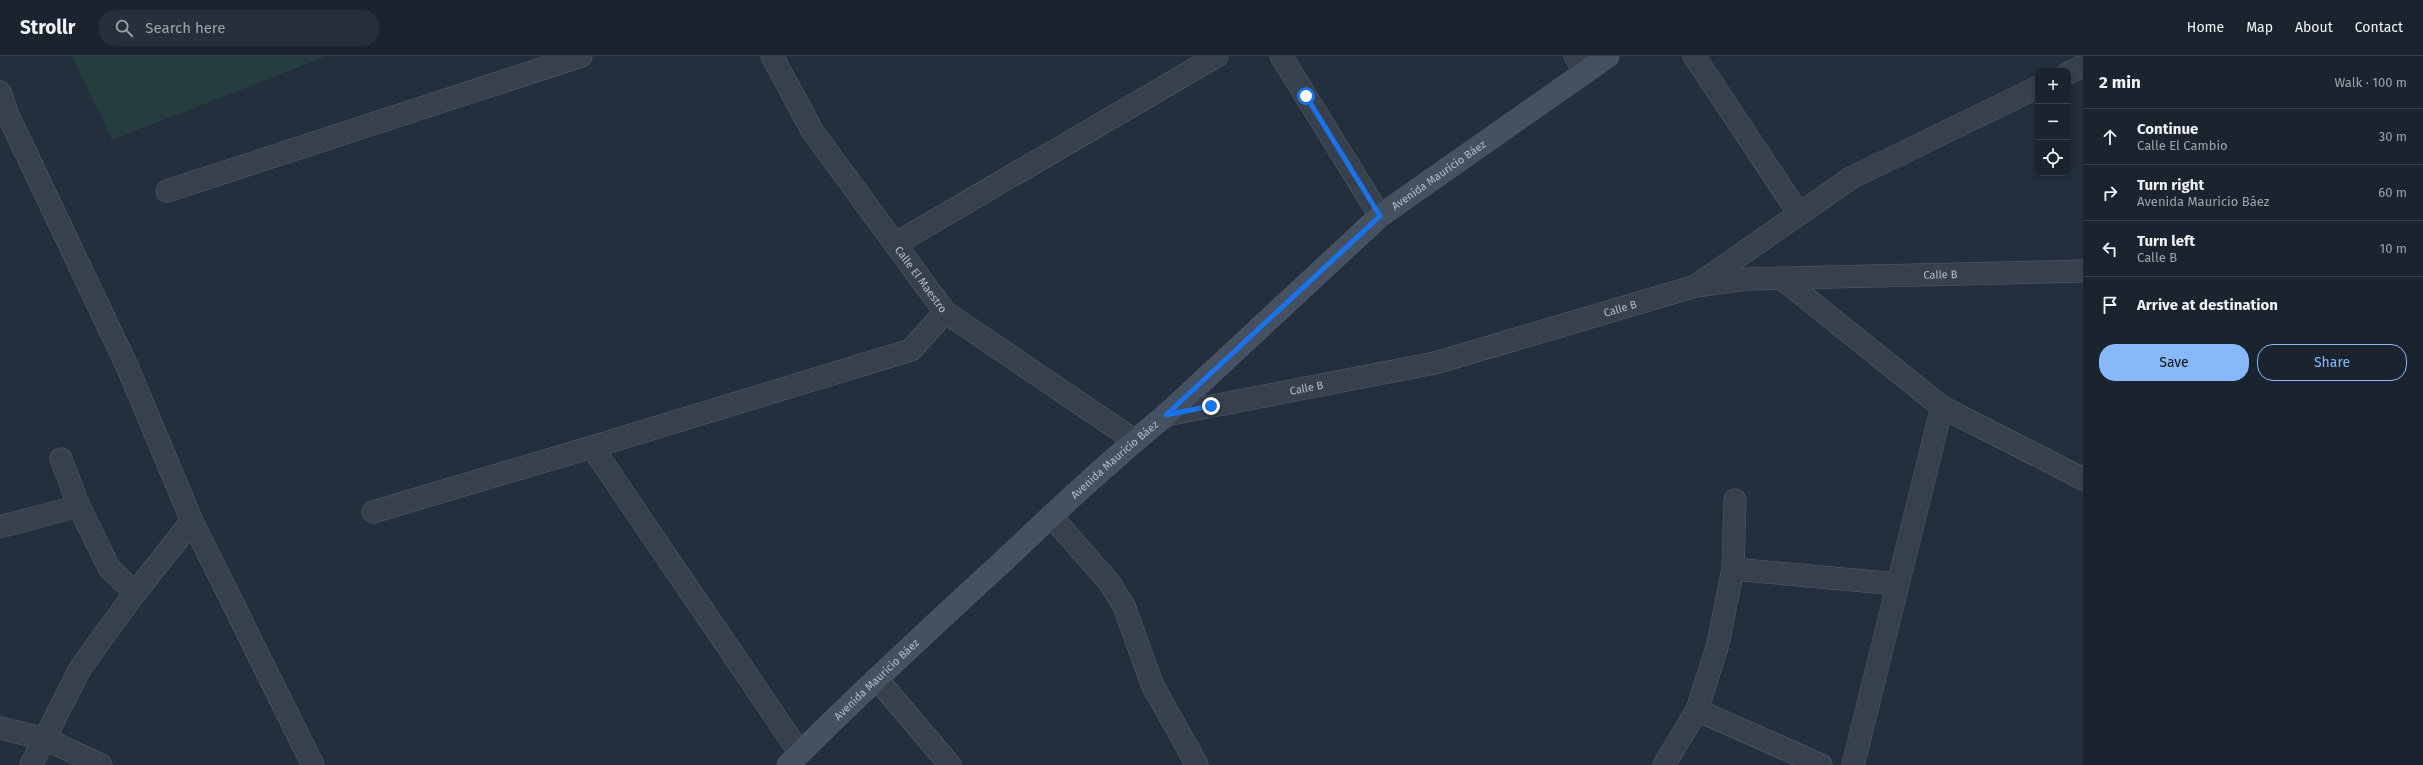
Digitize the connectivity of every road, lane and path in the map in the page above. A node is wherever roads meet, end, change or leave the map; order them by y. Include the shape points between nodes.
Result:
1 (581, 56) edge
2 (772, 56) edge
3 (1217, 56) edge
4 (1281, 56) edge
5 (1608, 56) edge
6 (1694, 56) edge
7 (1580, 64) edge
8 (2083, 66) edge
9 (2071, 72) edge
10 (2035, 88) edge
11 (0, 92) edge
12 (167, 191) dead end
13 (1799, 214) junction
14 (1380, 216) junction
15 (895, 244) junction
16 (2083, 271) edge
17 (1781, 278) junction
18 (1696, 286) junction
19 (945, 312) junction
20 (1942, 407) junction
21 (1166, 415) junction
22 (1134, 440) junction
23 (592, 447) junction
24 (61, 459) dead end
25 (2083, 479) edge
26 (1735, 500) dead end
27 (79, 506) junction
28 (373, 512) dead end
29 (1051, 516) junction
30 (192, 521) junction
31 (0, 526) edge
32 (1733, 569) junction
33 (1898, 584) junction
34 (135, 593) junction
35 (877, 678) junction
36 (1697, 710) junction
37 (0, 728) edge
38 (44, 739) junction
39 (794, 759) edge
40 (31, 765) edge
41 (101, 765) edge
42 (313, 765) edge
43 (950, 765) edge
44 (1197, 765) edge
45 (1664, 765) edge
46 (1821, 765) edge
47 (1853, 765) edge

1 - 12 street
2 - 15 street, Calle El Maestro via 813,132
3 - 15 street
4 - 14 street
5 - 7 street, Avenida Mauricio Báez
6 - 13 street
7 - 14 street, Avenida Mauricio Báez
8 - 9 street
10 - 13 street via 1851,178
11 - 30 street via 8,115 127,366
13 - 18 street
14 - 21 street, Avenida Mauricio Báez
15 - 19 street, Calle El Maestro
16 - 17 street, Calle B
17 - 18 street, Calle B via 1747,279
17 - 20 street
18 - 21 street, Calle B via 1436,363
19 - 22 street, Calle El Maestro
19 - 23 street via 911,350
20 - 25 street
20 - 33 street
21 - 22 street, Avenida Mauricio Báez
22 - 29 street, Avenida Mauricio Báez
23 - 28 street
23 - 39 street
24 - 27 street
26 - 32 street
27 - 31 street
27 - 34 street via 110,568
29 - 35 street, Avenida Mauricio Báez
29 - 44 street via 1110,582 1124,606 1152,684
30 - 34 street
30 - 42 street
32 - 33 street
32 - 36 street via 1718,644
33 - 47 street
34 - 38 street via 81,667
35 - 39 street, Avenida Mauricio Báez
35 - 43 street
36 - 45 street
36 - 46 street
37 - 38 street
38 - 40 street
38 - 41 street

